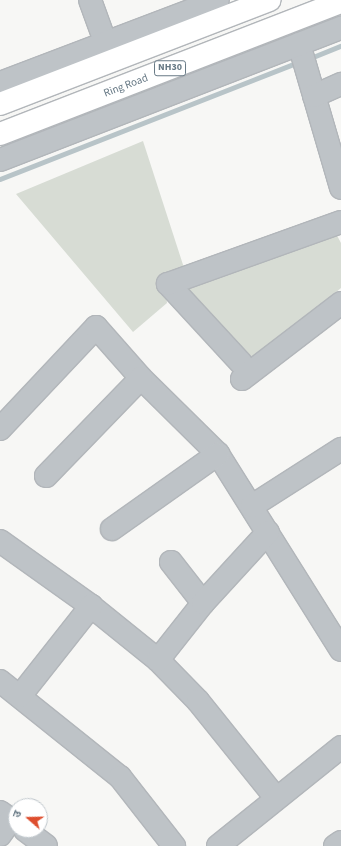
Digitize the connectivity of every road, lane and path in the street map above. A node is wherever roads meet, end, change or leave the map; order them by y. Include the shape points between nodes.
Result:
1 (90, 0) edge
2 (218, 0) edge
3 (270, 0) edge
4 (341, 2) edge
5 (341, 28) edge
6 (106, 44) junction
7 (304, 56) junction
8 (0, 83) edge
9 (341, 84) edge
10 (314, 96) junction
11 (0, 104) edge
12 (0, 134) edge
13 (0, 160) edge
14 (341, 188) edge
15 (341, 222) edge
16 (341, 303) edge
17 (141, 378) junction
18 (0, 429) edge
19 (341, 449) edge
20 (218, 454) junction
21 (46, 476) dead end
22 (252, 506) junction
23 (112, 529) dead end
24 (268, 532) junction
25 (0, 540) edge
26 (171, 562) dead end
27 (203, 603) junction
28 (91, 606) junction
29 (341, 650) edge
30 (158, 660) junction
31 (0, 681) edge
32 (20, 696) junction
33 (341, 747) edge
34 (276, 798) junction
35 (33, 838) edge
36 (341, 842) edge
37 (46, 846) edge
38 (174, 846) edge
39 (218, 846) edge
40 (335, 846) edge

1 - 6 street
2 - 6 street
3 - 11 highway, NH30
4 - 12 highway, Ring Road / NH30
5 - 7 street
6 - 8 street
7 - 10 street
7 - 13 street
9 - 10 street
10 - 14 street
15 - 16 street via 168,284 241,371
17 - 18 street via 96,328
17 - 20 street
17 - 21 street
19 - 22 street
20 - 22 street
20 - 23 street
22 - 24 street
24 - 27 street
24 - 29 street
25 - 28 street
26 - 27 street
27 - 30 street
28 - 30 street
28 - 32 street
30 - 34 street via 198,701
31 - 32 street
32 - 38 street via 120,777
33 - 34 street
34 - 39 street
35 - 37 street
36 - 40 street

